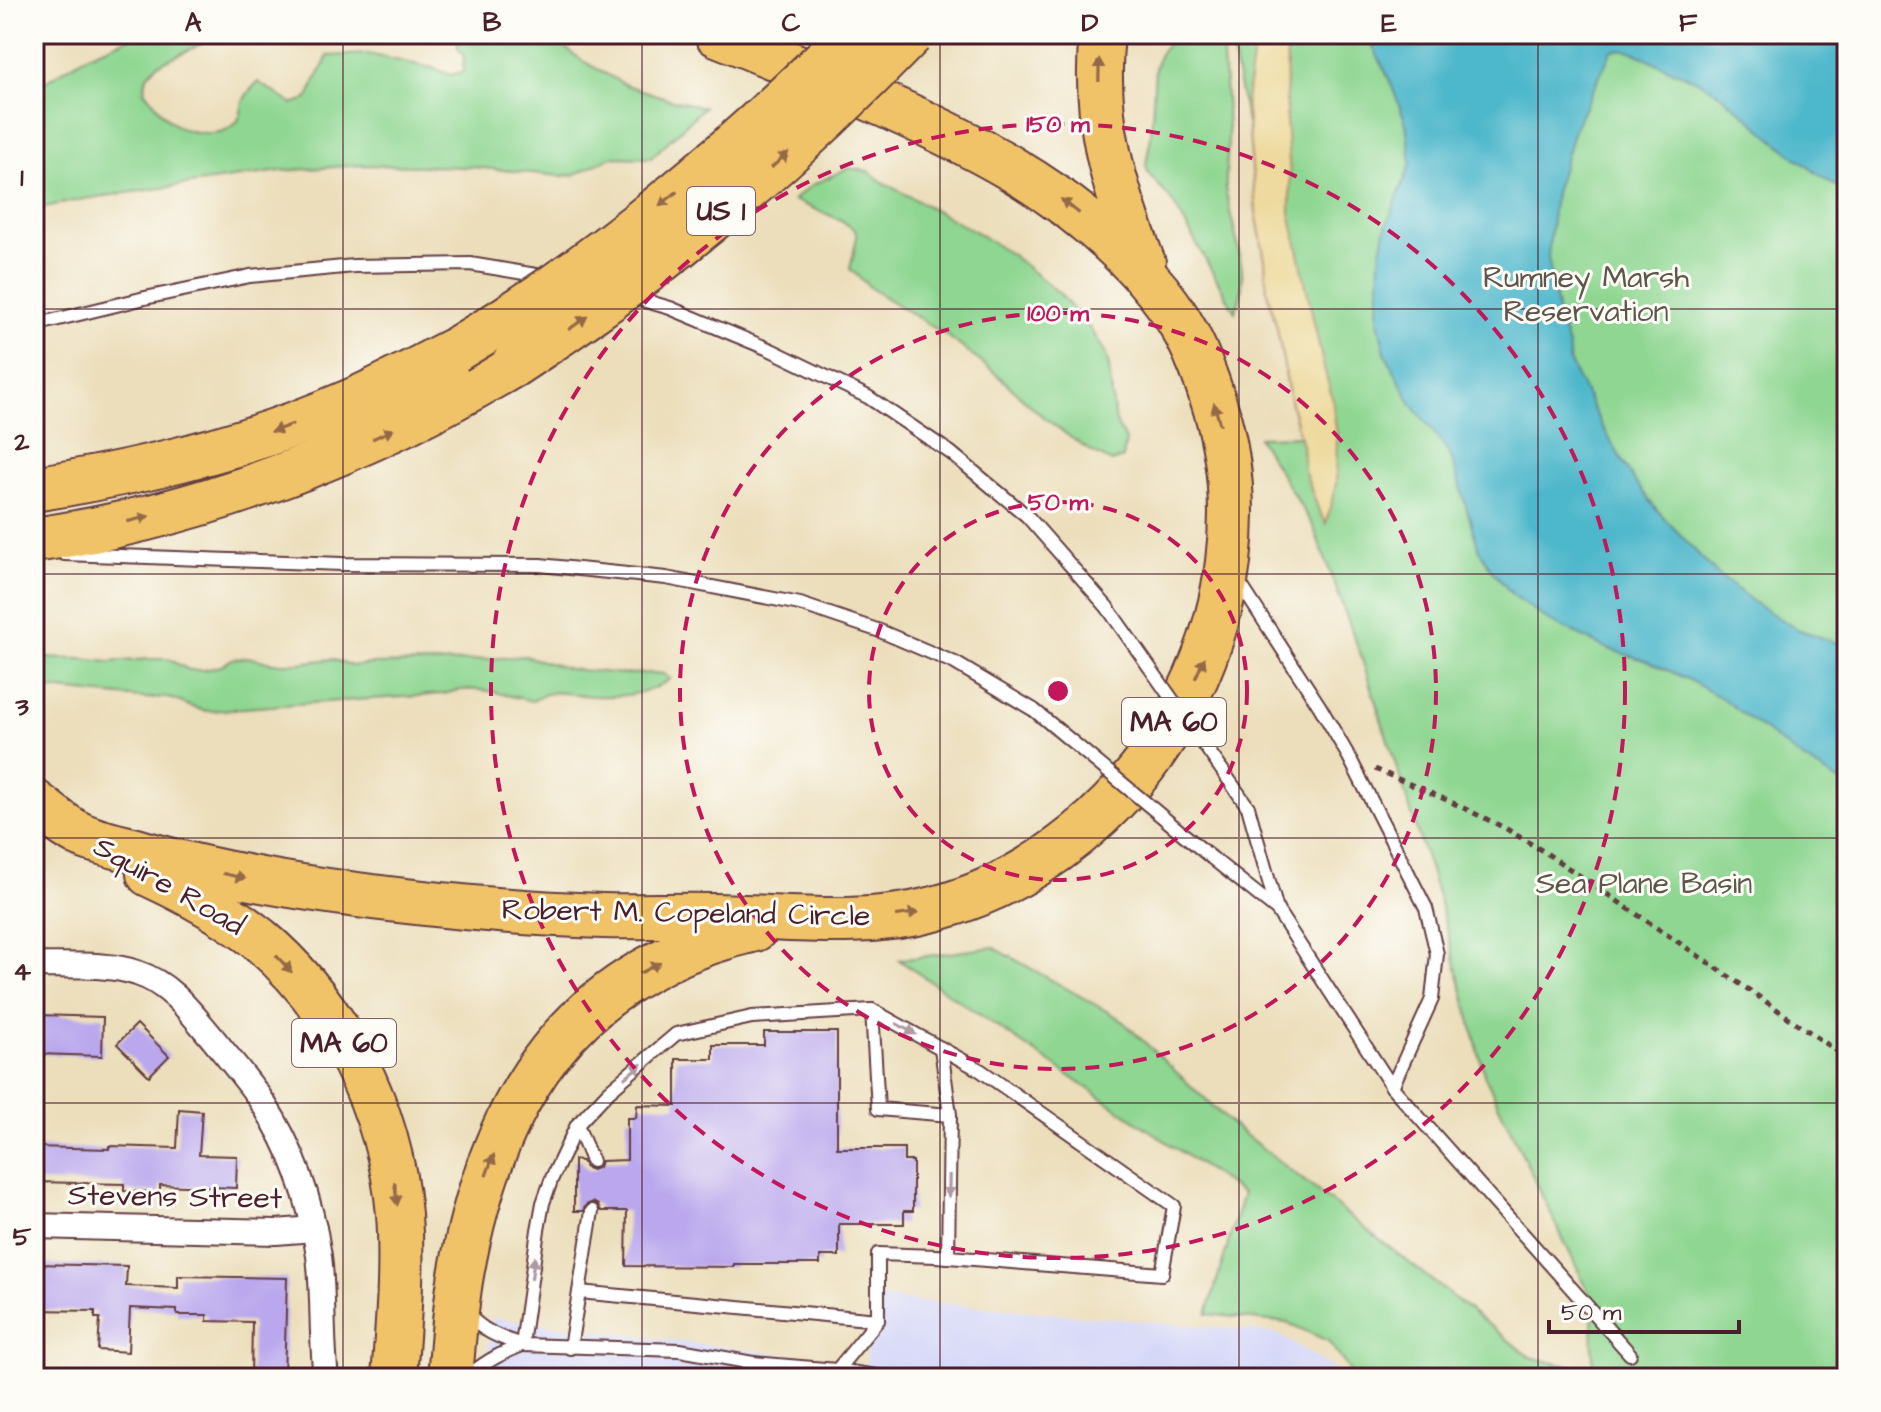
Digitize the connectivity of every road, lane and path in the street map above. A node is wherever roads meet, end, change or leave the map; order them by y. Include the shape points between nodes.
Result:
1 (717, 34) edge
2 (851, 34) edge
3 (911, 34) edge
4 (1102, 34) edge
5 (1149, 281) junction
6 (587, 284) dead end
7 (601, 288) dead end
8 (34, 325) edge
9 (34, 489) edge
10 (42, 547) edge
11 (1227, 564) junction
12 (1349, 757) junction
13 (34, 802) edge
14 (78, 834) junction
15 (1277, 910) junction
16 (829, 921) junction
17 (34, 965) edge
18 (872, 1010) junction
19 (941, 1048) junction
20 (1847, 1058) edge
21 (1392, 1087) junction
22 (950, 1115) junction
23 (577, 1125) junction
24 (592, 1161) dead end
25 (592, 1211) dead end
26 (34, 1226) edge
27 (314, 1229) junction
28 (948, 1257) junction
29 (579, 1292) junction
30 (458, 1294) junction
31 (878, 1320) junction
32 (522, 1345) junction
33 (570, 1348) junction
34 (1630, 1354) dead end
35 (753, 1363) junction
36 (837, 1370) junction
37 (326, 1378) edge
38 (394, 1378) edge
39 (450, 1378) edge
40 (467, 1378) edge
41 (751, 1378) edge
42 (889, 1378) edge

5 -> 1 highway, Robert M. Copeland Circle / MA 60 via 1070,205 1001,162 900,111
2 -> 9 highway, US 1, bridge via 643,220 547,293 455,350 344,404 257,437 124,473
10 -> 3 highway, US 1, bridge via 232,493 350,449 513,365 604,305 687,240
5 -> 4 highway via 1108,157 1100,104
11 -> 5 highway, Robert M. Copeland Circle / MA 60 via 1230,492 1220,421 1182,322
6 - 8 lane via 470,264 354,266 250,276
7 - 15 lane, bridge via 670,308 868,397 951,453 1027,516 1107,607 1248,807
10 - 15 lane, bridge via 342,564 540,565 666,578 800,604 955,663 1034,710
11 - 12 lane
16 -> 11 highway, Robert M. Copeland Circle / MA 60 via 907,915 951,904 1031,867 1089,825 1146,766 1176,719 1214,630
12 - 20 path via 1505,828
12 - 21 lane via 1426,908 1437,954 1432,999
13 - 14 highway, Robert M. Copeland Circle / MA 60
14 -> 16 highway, Robert M. Copeland Circle via 246,879 349,895 562,914
14 -> 38 highway, Squire Road / MA 60 via 244,927 294,974 340,1035 365,1080 393,1168 400,1240
15 - 21 lane
30 -> 16 highway, MA 60 via 476,1211 504,1129 534,1073 575,1023 619,986 688,950 753,930
17 - 27 street via 124,969 150,977 181,1001 246,1079 276,1125 299,1174
18 -> 19 lane
18 - 22 lane via 878,1109
23 -> 18 lane via 676,1034 752,1017
19 - 22 lane
19 - 28 lane via 1174,1206 1162,1274
21 - 34 lane
22 -> 28 lane
23 - 24 lane
32 -> 23 lane via 543,1203
25 - 29 lane
26 - 27 street, Stevens Street
27 - 37 street
28 - 31 lane via 878,1254
29 - 31 lane
29 - 33 lane
30 - 32 lane via 484,1329
30 - 39 highway, MA 60
31 - 36 lane
32 - 33 lane
32 - 40 lane
33 - 35 lane via 680,1350
35 - 36 lane
35 - 41 lane
36 - 42 lane

